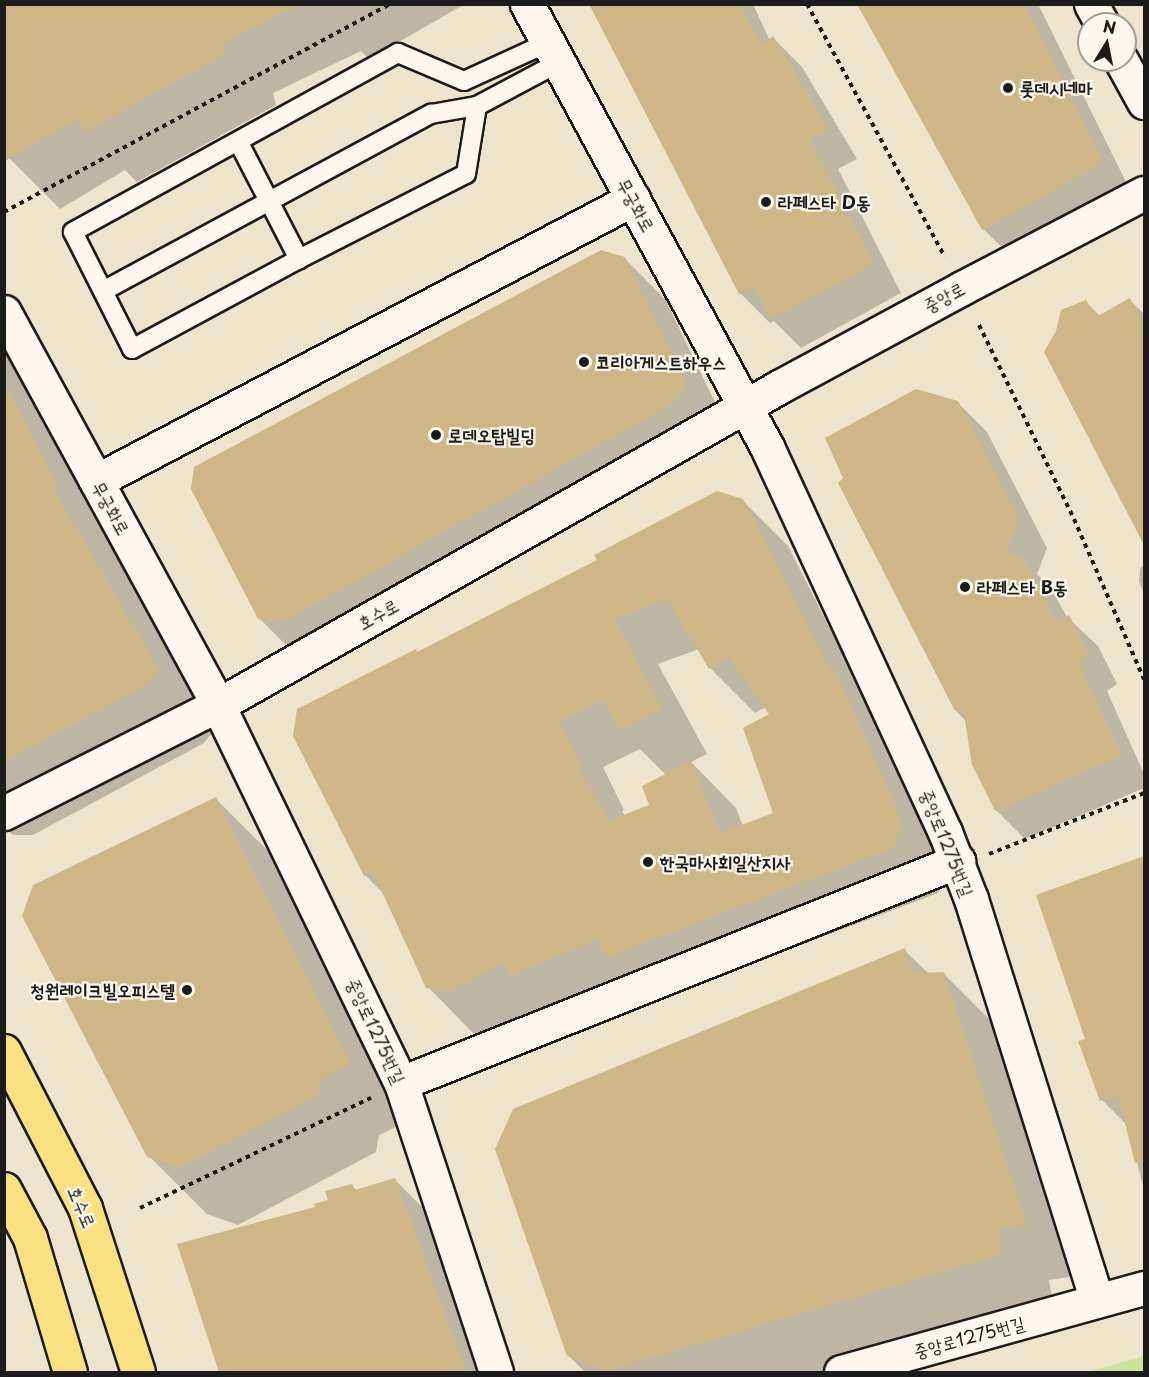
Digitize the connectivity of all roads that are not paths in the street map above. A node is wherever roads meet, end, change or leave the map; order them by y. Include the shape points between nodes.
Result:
1 (526, 4) edge
2 (553, 53) junction
3 (1128, 72) edge
4 (1144, 102) edge
5 (477, 106) junction
6 (239, 143) junction
7 (1144, 193) edge
8 (633, 200) junction
9 (268, 202) junction
10 (298, 260) junction
11 (103, 291) junction
12 (4, 312) edge
13 (746, 406) junction
14 (96, 481) junction
15 (218, 705) junction
16 (4, 813) edge
17 (973, 858) junction
18 (4, 1052) edge
19 (388, 1089) junction
20 (4, 1189) edge
21 (1144, 1288) edge
22 (1097, 1300) junction
23 (70, 1372) edge
24 (138, 1372) edge
25 (496, 1372) edge
26 (841, 1372) edge

1 - 2 street, 무궁화로
2 - 5 lane
2 - 6 lane via 513,61 464,81 398,53
2 - 8 street, 무궁화로
3 - 4 street
5 - 9 lane via 431,114
5 - 10 lane via 466,174
6 - 9 lane
6 - 11 lane via 73,232
7 - 13 street, 중앙로
8 - 13 street, 무궁화로
8 - 14 street
9 - 10 lane
9 - 11 lane
10 - 11 lane via 132,349
12 - 14 street, 무궁화로
13 - 15 street, 호수로
13 - 17 street, 중앙로1275번길
14 - 15 street, 무궁화로
15 - 16 street, 호수로
15 - 19 street, 중앙로1275번길
17 - 19 street
17 - 22 street, 중앙로1275번길
18 - 24 main road, 호수로 via 85,1208
19 - 25 street, 중앙로1275번길
20 - 23 main road via 30,1238
21 - 22 street, 중앙로1275번길
22 - 26 street, 중앙로1275번길

